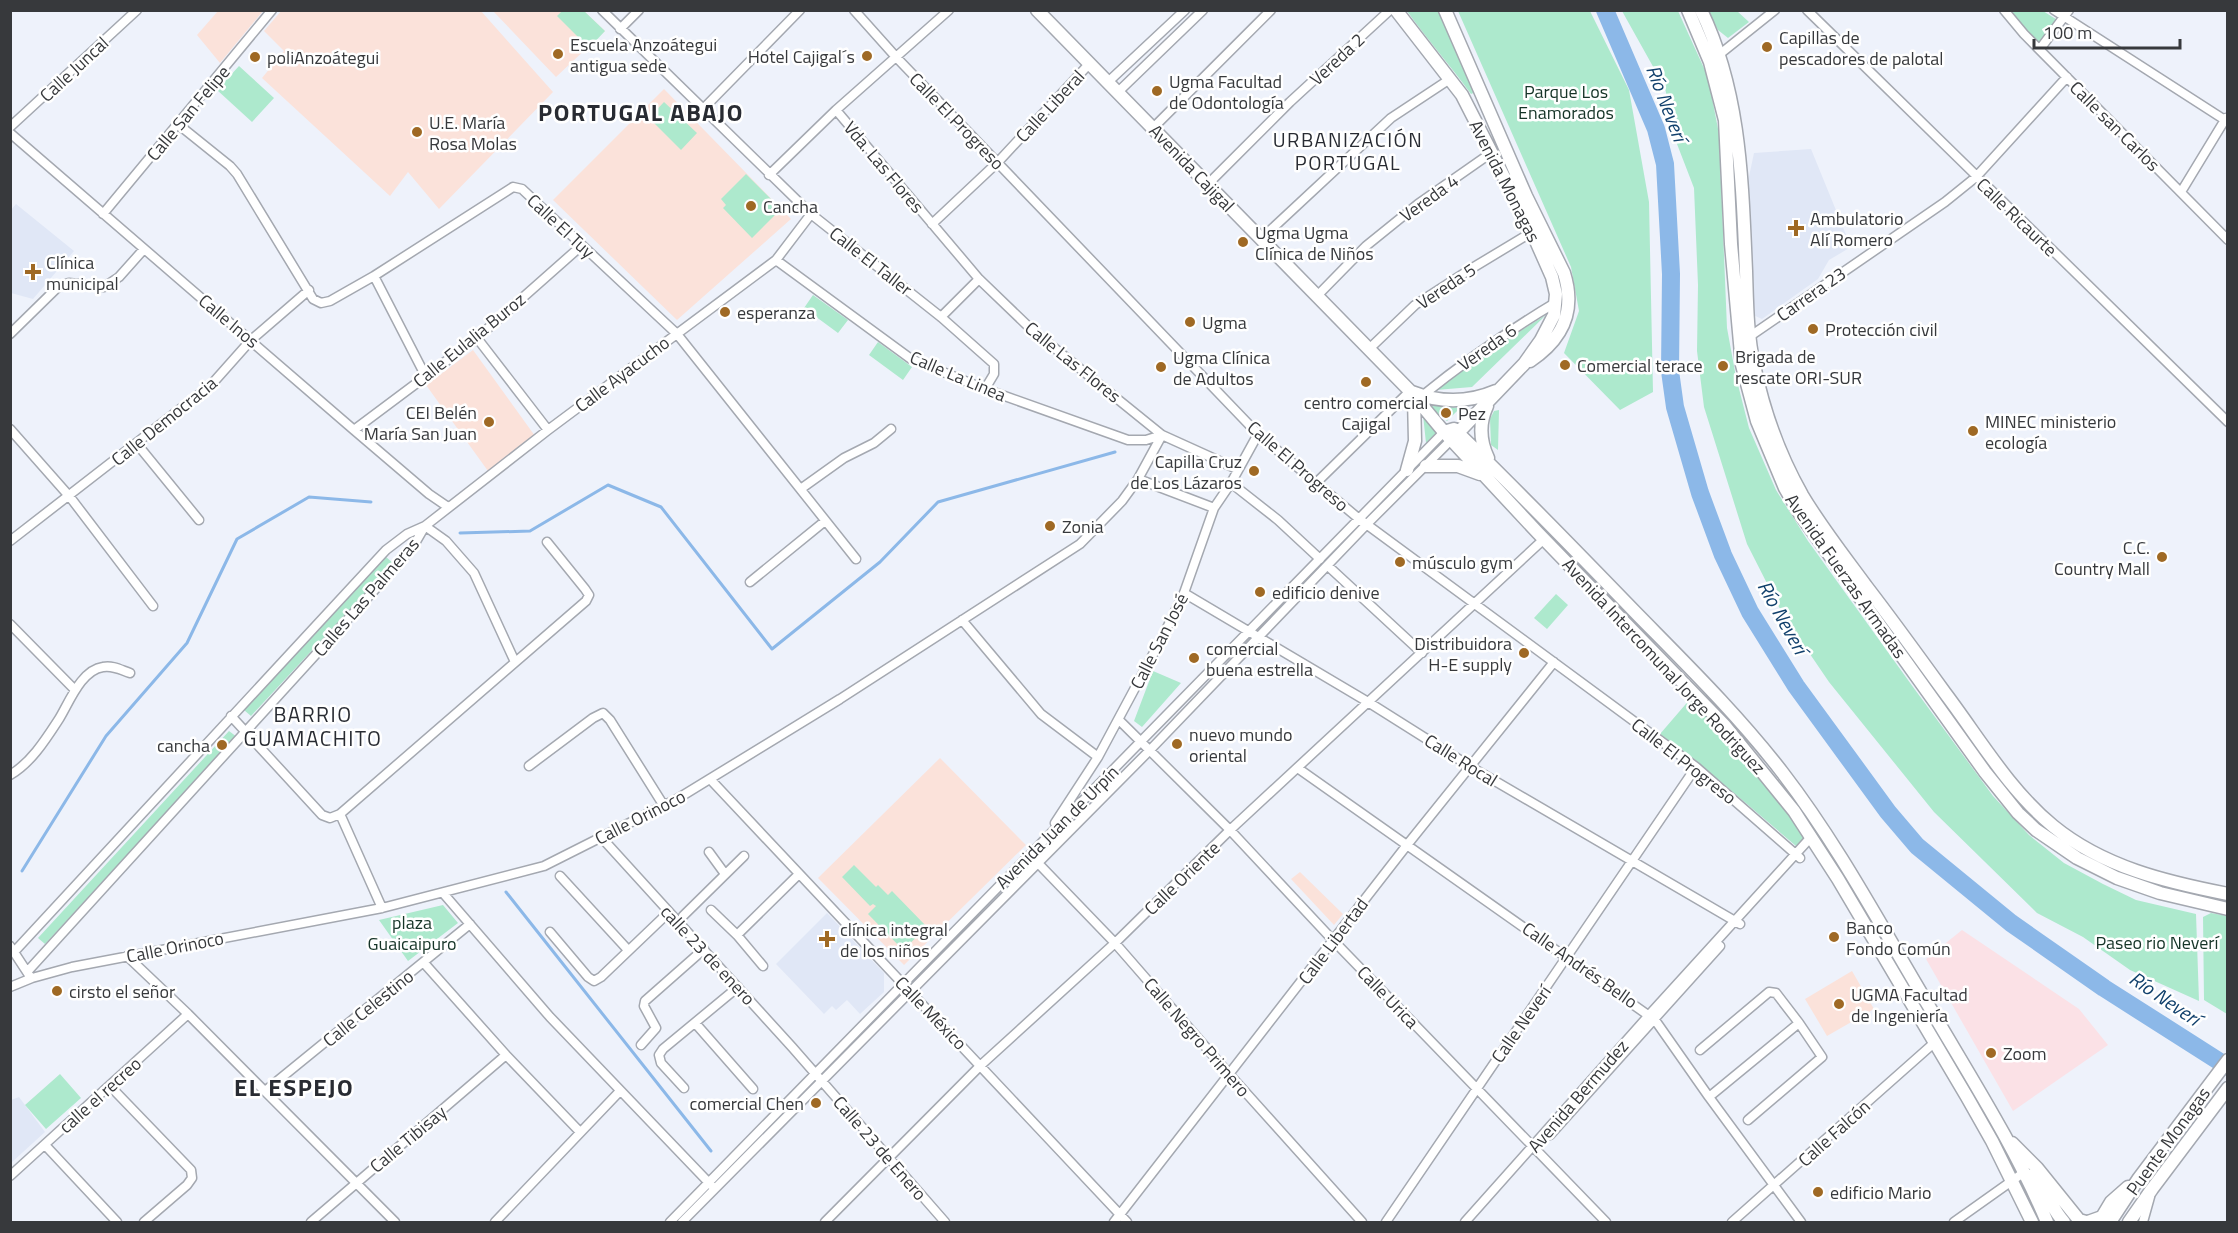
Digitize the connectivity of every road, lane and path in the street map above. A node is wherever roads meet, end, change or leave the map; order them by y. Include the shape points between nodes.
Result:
1 (137, 10) edge
2 (272, 10) edge
3 (602, 10) edge
4 (639, 10) edge
5 (800, 10) edge
6 (854, 10) edge
7 (949, 10) edge
8 (1037, 10) edge
9 (1045, 10) edge
10 (1185, 10) edge
11 (1203, 10) edge
12 (1389, 10) edge
13 (1396, 10) edge
14 (1445, 10) edge
15 (1688, 10) edge
16 (1701, 10) edge
17 (1774, 10) edge
18 (1808, 10) edge
19 (2004, 10) edge
20 (2054, 10) edge
21 (1267, 12) edge
22 (2067, 14) edge
23 (621, 29) junction
24 (1074, 47) junction
25 (2040, 50) junction
26 (896, 57) junction
27 (1715, 58) junction
28 (1090, 63) junction
29 (2067, 77) junction
30 (1450, 79) junction
31 (1108, 82) junction
32 (1118, 92) junction
33 (702, 110) junction
34 (836, 110) junction
35 (2226, 119) edge
36 (179, 125) junction
37 (10, 127) edge
38 (1153, 128) junction
39 (10, 133) edge
40 (1491, 153) junction
41 (998, 162) junction
42 (769, 175) junction
43 (1976, 177) junction
44 (1208, 184) junction
45 (2181, 192) junction
46 (103, 214) junction
47 (811, 214) junction
48 (932, 224) junction
49 (1532, 232) junction
50 (1261, 239) junction
51 (2228, 240) edge
52 (581, 246) junction
53 (144, 249) junction
54 (776, 260) junction
55 (374, 276) junction
56 (979, 279) junction
57 (309, 290) junction
58 (1317, 296) junction
59 (1556, 303) junction
60 (941, 317) junction
61 (10, 334) edge
62 (677, 334) junction
63 (477, 338) junction
64 (1745, 339) junction
65 (251, 340) junction
66 (1369, 349) junction
67 (1524, 364) junction
68 (426, 377) junction
69 (985, 389) junction
70 (1499, 390) junction
71 (1416, 395) junction
72 (1489, 401) junction
73 (2228, 422) edge
74 (10, 429) edge
75 (891, 429) dead end
76 (354, 430) junction
77 (548, 430) junction
78 (1451, 434) junction
79 (1162, 435) junction
80 (1258, 435) junction
81 (137, 444) junction
82 (1426, 466) junction
83 (1237, 469) junction
84 (1407, 470) junction
85 (1492, 475) junction
86 (1138, 479) junction
87 (1231, 483) junction
88 (1316, 483) junction
89 (802, 488) junction
90 (70, 497) junction
91 (448, 507) junction
92 (1214, 508) junction
93 (1358, 518) junction
94 (199, 520) dead end
95 (825, 521) junction
96 (1367, 524) junction
97 (425, 526) junction
98 (1544, 539) junction
99 (10, 541) edge
100 (547, 542) dead end
101 (856, 559) dead end
102 (1320, 559) junction
103 (1328, 566) junction
104 (750, 582) dead end
105 (1184, 593) junction
106 (1476, 603) junction
107 (153, 606) dead end
108 (962, 620) junction
109 (10, 624) edge
110 (1250, 632) junction
111 (1259, 638) junction
112 (1422, 653) junction
113 (515, 662) junction
114 (1554, 662) junction
115 (130, 673) dead end
116 (75, 690) junction
117 (1368, 702) junction
118 (231, 716) junction
119 (1119, 720) junction
120 (245, 732) junction
121 (1142, 741) junction
122 (1150, 750) junction
123 (1098, 757) junction
124 (529, 766) dead end
125 (1471, 767) junction
126 (1696, 767) junction
127 (1299, 769) junction
128 (10, 775) edge
129 (710, 779) junction
130 (664, 806) junction
131 (340, 814) junction
132 (1230, 830) junction
133 (601, 837) junction
134 (1814, 838) junction
135 (1044, 840) junction
136 (1407, 844) junction
137 (709, 852) dead end
138 (1029, 854) junction
139 (744, 856) dead end
140 (1798, 856) junction
141 (1633, 862) junction
142 (1038, 863) junction
143 (725, 874) junction
144 (799, 874) junction
145 (560, 876) dead end
146 (443, 893) junction
147 (2228, 894) edge
148 (382, 908) junction
149 (2228, 909) edge
150 (711, 910) dead end
151 (669, 912) junction
152 (683, 916) dead end
153 (1737, 923) junction
154 (471, 924) junction
155 (550, 932) dead end
156 (737, 935) junction
157 (1333, 940) junction
158 (1115, 943) junction
159 (12, 949) edge
160 (704, 949) junction
161 (627, 950) junction
162 (128, 956) junction
163 (1568, 957) junction
164 (424, 963) junction
165 (763, 966) dead end
166 (29, 975) junction
167 (903, 984) junction
168 (10, 987) edge
169 (738, 987) junction
170 (911, 991) junction
171 (188, 1014) junction
172 (1653, 1017) junction
173 (1798, 1023) junction
174 (696, 1024) junction
175 (1935, 1043) junction
176 (641, 1045) dead end
177 (1700, 1050) dead end
178 (506, 1055) junction
179 (2228, 1060) edge
180 (981, 1065) junction
181 (815, 1074) junction
182 (1230, 1075) junction
183 (823, 1082) junction
184 (110, 1086) junction
185 (684, 1088) dead end
186 (1477, 1088) junction
187 (2228, 1088) edge
188 (753, 1089) dead end
189 (265, 1091) junction
190 (620, 1091) junction
191 (1709, 1097) junction
192 (1748, 1120) dead end
193 (580, 1132) junction
194 (2003, 1134) junction
195 (45, 1145) junction
196 (1535, 1148) junction
197 (888, 1158) junction
198 (2023, 1173) junction
199 (10, 1176) edge
200 (2139, 1178) junction
201 (2012, 1181) junction
202 (356, 1183) junction
203 (712, 1186) junction
204 (1776, 1186) junction
205 (2152, 1189) junction
206 (1117, 1219) edge
207 (117, 1222) edge
208 (144, 1222) edge
209 (311, 1222) edge
210 (395, 1222) edge
211 (495, 1222) edge
212 (670, 1222) edge
213 (682, 1222) edge
214 (825, 1222) edge
215 (945, 1222) edge
216 (1127, 1222) edge
217 (1362, 1222) edge
218 (1386, 1222) edge
219 (1465, 1222) edge
220 (1472, 1222) edge
221 (1606, 1222) edge
222 (1732, 1222) edge
223 (1801, 1222) edge
224 (1954, 1222) edge
225 (2032, 1222) edge
226 (2047, 1222) edge
227 (2064, 1222) edge
228 (2087, 1222) edge
229 (2110, 1222) edge
230 (2129, 1222) edge
231 (2143, 1222) edge

1 - 37 street, Calle Juncal
2 - 36 street, Calle San Felipe
3 - 23 street, Calle El Taller
4 - 23 street
5 - 33 street
6 - 26 street, Calle El Progreso
7 - 26 street
8 - 24 main road, Avenida Cajigal
9 - 24 main road
10 - 31 street
11 - 32 street
12 - 44 street, Vereda 2
13 - 30 main road, Avenida Monagas
14 - 67 main road, Avenida Monagas via 1568,285 1569,304 1560,332 1549,347
15 - 27 main road, Avenida Fuerzas Armadas
16 - 27 main road, Avenida Fuerzas Armadas
17 - 27 street
18 - 43 street, Calle Ricaurte
19 - 25 street, Calle san Carlos
20 - 22 street
21 - 38 street
22 - 25 street
22 - 35 street
23 - 33 street, Calle El Taller
24 - 28 main road, Avenida Cajigal
25 - 29 street, Calle san Carlos
26 - 34 street
26 - 41 street, Calle El Progreso
27 - 64 main road, Avenida Fuerzas Armadas via 1731,99 1738,142 1743,193
28 - 31 main road, Avenida Cajigal
28 - 41 street, Calle Liberal
29 - 43 street, Carrera 23
29 - 45 street, Calle san Carlos
30 - 40 main road, Avenida Monagas
30 - 50 street via 1391,118
31 - 32 main road, Avenida Cajigal
32 - 38 main road, Avenida Cajigal
33 - 42 street, Calle El Taller
34 - 42 street
34 - 48 street, Vda. Las Flores
35 - 45 street
36 - 46 street, Calle San Felipe
36 - 57 street via 237,174
38 - 44 main road, Avenida Cajigal
39 - 46 street, Calle Inos
40 - 49 main road, Avenida Monagas
40 - 58 street, Vereda 4 via 1366,246
41 - 48 street, Calle Liberal
41 - 80 street, Calle El Progreso
42 - 47 street, Calle El Taller
43 - 64 street, Carrera 23
43 - 73 street, Calle Ricaurte
44 - 50 main road, Avenida Cajigal
45 - 51 street, Calle san Carlos
46 - 53 street, Calle Inos
47 - 54 street, Calle Ayacucho
47 - 60 street, Calle El Taller
48 - 56 street, Calle Las Flores
49 - 59 main road, Avenida Monagas via 1552,277
49 - 66 street, Vereda 5 via 1415,305
50 - 58 main road, Avenida Cajigal
52 - 55 street, Calle El Tuy via 522,189 513,187
52 - 62 street, Calle El Tuy
52 - 63 street, Calle Eulalia Buroz
53 - 61 street via 119,277 104,287 69,283 58,287
53 - 65 street, Calle Inos
54 - 62 street, Calle Ayacucho
54 - 69 street, Calle La Linea via 911,359
55 - 57 street, Calle El Tuy via 321,303
55 - 68 street
56 - 60 street
56 - 79 street, Calle Las Flores via 1031,329
57 - 65 street, Calle Democracia
58 - 66 main road, Avenida Cajigal
59 - 67 main road, Avenida Monagas via 1541,340
59 - 71 street, Vereda 6
60 - 69 street, Calle El Taller via 994,363 994,374
62 - 77 street, Calle Ayacucho
62 - 89 street, Calle El Tuy
63 - 68 street, Calle Eulalia Buroz
63 - 77 street
64 - 147 main road, Avenida Fuerzas Armadas via 1773,429 1801,493 2029,804 2054,827 2106,860 2180,885
64 - 149 main road, Avenida Fuerzas Armadas via 1742,365 1757,421 1785,488 2008,801 2047,839 2117,878
65 - 76 street, Calle Inos
65 - 81 street, Calle Democracia via 211,385
66 - 71 main road, Avenida Cajigal
67 - 70 main road, Avenida Monagas
68 - 76 street, Calle Eulalia Buroz
69 - 79 street, Calle La Linea via 1128,440
70 - 71 main road via 1461,400
70 - 72 main road, Avenida Monagas
71 - 78 main road, Avenida Cajigal
71 - 84 main road via 1415,441
71 - 88 street, Vereda 6
72 - 78 main road, Avenida Monagas
72 - 85 main road via 1481,437
74 - 90 street
75 - 89 street
76 - 91 street, Calle Inos
77 - 91 street, Calle Ayacucho
78 - 82 street, Avenida Juan de Urpín
78 - 84 street, Avenida Juan de Urpín
78 - 85 main road, Avenida Intercomunal Jorge Rodriguez
79 - 83 street, Calle Las Flores
79 - 86 street, Calle Orinoco
80 - 83 street, Calle San José
80 - 88 street, Calle El Progreso
81 - 90 street, Calle Democracia
81 - 94 street
82 - 85 main road via 1458,466
82 - 96 street, Avenida Juan de Urpín
83 - 87 street, Calle San José
84 - 93 street, Avenida Juan de Urpín
85 - 98 main road, Avenida Intercomunal Jorge Rodriguez
85 - 194 main road, Avenida Intercomunal Jorge Rodriguez via 1713,692 1787,779 1829,837
86 - 92 street
86 - 108 street, Calle Orinoco via 1080,544
87 - 92 street, Calle San José
87 - 102 street
88 - 93 street, Calle El Progreso
89 - 95 street, Calle El Tuy
90 - 99 street, Calle Democracia
90 - 107 street
91 - 97 street, Calle Ayacucho
92 - 105 street, Calle San José
93 - 96 street, Calle El Progreso
93 - 102 street, Avenida Juan de Urpín
95 - 101 street, Calle El Tuy
95 - 104 street
96 - 103 street, Avenida Juan de Urpín
96 - 106 street, Calle El Progreso
97 - 113 street via 446,541 474,573
97 - 118 street, Calles Las Palmeras via 386,550
97 - 120 street, Calles Las Palmeras via 399,564
98 - 106 street, Calle Oriente
98 - 134 main road, Avenida Intercomunal Jorge Rodriguez via 1725,726
100 - 113 street via 589,595
102 - 110 street, Avenida Juan de Urpín
103 - 111 street, Avenida Juan de Urpín
103 - 112 street
105 - 110 street, Calle Rocal
105 - 119 street, Calle San José
106 - 112 street, Calle Oriente
106 - 114 street, Calle El Progreso
108 - 123 street via 1041,714
108 - 129 street, Calle Orinoco
109 - 116 street
110 - 111 street, Calle Rocal
110 - 121 street, Avenida Juan de Urpín
111 - 117 street, Calle Rocal
111 - 122 street, Avenida Juan de Urpín
112 - 117 street, Calle Oriente
113 - 131 street
114 - 125 street, Calle Libertad
114 - 126 street, Calle El Progreso
115 - 116 street via 101,667
116 - 128 street via 28,762
117 - 125 street, Calle Rocal
117 - 127 street, Calle Oriente
118 - 120 street
118 - 159 street, Calles Las Palmeras
119 - 121 street, Calle Urica
119 - 123 street, Calle San José
120 - 131 street via 322,814 330,818
120 - 166 street, Calles Las Palmeras
121 - 122 street, Calle Urica
121 - 135 street, Avenida Juan de Urpín
122 - 132 street, Calle Urica
122 - 142 street, Avenida Juan de Urpín
123 - 135 street, Calle San José
124 - 130 street via 603,713
125 - 136 street, Calle Libertad
125 - 141 street, Calle Rocal
126 - 140 street, Calle El Progreso
126 - 141 street, Calle Neverí
127 - 132 street, Calle Oriente
127 - 136 street, Calle Andrés Bello
129 - 130 street, Calle Orinoco
129 - 144 street, Calle México
130 - 133 street, Calle Orinoco
131 - 148 street
132 - 157 street, Calle Urica
132 - 158 street, Calle Oriente
133 - 146 street, Calle Orinoco via 544,866
133 - 151 street, calle 23 de enero
134 - 140 street, Avenida Bermudez
134 - 175 main road, Avenida Intercomunal Jorge Rodriguez
135 - 138 street, Avenida Juan de Urpín
136 - 157 street, Calle Libertad
136 - 163 street, Calle Andrés Bello
137 - 143 street
138 - 142 street, Calle Negro Primero
138 - 167 street, Avenida Juan de Urpín
139 - 143 street
140 - 153 street, Avenida Bermudez
141 - 153 street, Calle Rocal
141 - 163 street, Calle Neverí
142 - 158 street, Calle Negro Primero
142 - 170 street, Avenida Juan de Urpín
143 - 152 street
144 - 156 street
144 - 167 street, Calle México
145 - 161 street
146 - 148 street, Calle Orinoco
146 - 154 street
148 - 162 street, Calle Orinoco
150 - 156 street
151 - 160 street, calle 23 de enero
151 - 161 street
153 - 172 street, Avenida Bermudez
154 - 164 street, Calle Celestino
154 - 190 street
155 - 161 street via 594,981
156 - 165 street
157 - 182 street, Calle Libertad
157 - 186 street, Calle Urica
158 - 180 street, Calle Oriente
158 - 182 street, Calle Negro Primero
159 - 166 street
160 - 169 street, calle 23 de enero
160 - 176 street via 645,1001 656,1028
162 - 166 street, Calle Orinoco
162 - 171 street
163 - 172 street, Calle Andrés Bello
163 - 186 street, Calle Neverí
164 - 178 street
164 - 189 street, Calle Celestino
166 - 168 street, Calle Orinoco
167 - 170 street, Calle México
167 - 181 street, Avenida Juan de Urpín
169 - 174 street
169 - 181 street, calle 23 de enero
170 - 180 street, Calle México
170 - 183 street, Avenida Juan de Urpín
171 - 184 street, calle el recreo
171 - 189 street
172 - 191 street, Calle Andrés Bello
172 - 196 street, Avenida Bermudez
173 - 177 street via 1776,993 1769,992
173 - 191 street
173 - 192 street via 1822,1058
174 - 185 street via 659,1055 661,1063
174 - 188 street
175 - 201 main road, Avenida Intercomunal Jorge Rodriguez
175 - 204 street, Calle Falcón
178 - 193 street
178 - 202 street, Calle Tibisay
179 - 200 main road, Puente Monagas
180 - 197 street, Calle Oriente
180 - 206 street, Calle México
181 - 183 street, Calle 23 de Enero
181 - 203 street, Avenida Juan de Urpín
182 - 206 street, Calle Libertad
182 - 217 street, Calle Negro Primero
183 - 197 street, Calle 23 de Enero
183 - 203 street, Avenida Juan de Urpín
184 - 195 street, calle el recreo
184 - 208 street via 190,1170 192,1178
186 - 196 street, Calle Urica
186 - 218 street, Calle Neverí
187 - 205 main road, Puente Monagas
189 - 202 street
190 - 193 street
190 - 203 street
191 - 204 street, Calle Andrés Bello
193 - 211 street
194 - 198 main road, Avenida Intercomunal Jorge Rodriguez
194 - 228 main road via 2079,1220
195 - 199 street, calle el recreo
195 - 207 street
196 - 219 street, Avenida Bermudez
196 - 220 street, Avenida Bermudez
196 - 221 street, Calle Urica
197 - 214 street, Calle Oriente
197 - 215 street, Calle 23 de Enero
198 - 201 street
198 - 226 main road, Avenida Intercomunal Jorge Rodriguez
198 - 227 main road via 2047,1192
200 - 228 main road via 2111,1202 2102,1217
200 - 229 main road, Puente Monagas
201 - 224 street
201 - 225 main road, Avenida Intercomunal Jorge Rodriguez
202 - 209 street, Calle Tibisay
202 - 210 street
203 - 212 street, Avenida Juan de Urpín
203 - 213 street, Avenida Juan de Urpín
204 - 222 street, Calle Falcón
204 - 223 street, Calle Andrés Bello
205 - 230 main road, Puente Monagas
205 - 231 street
206 - 216 street, Calle México

